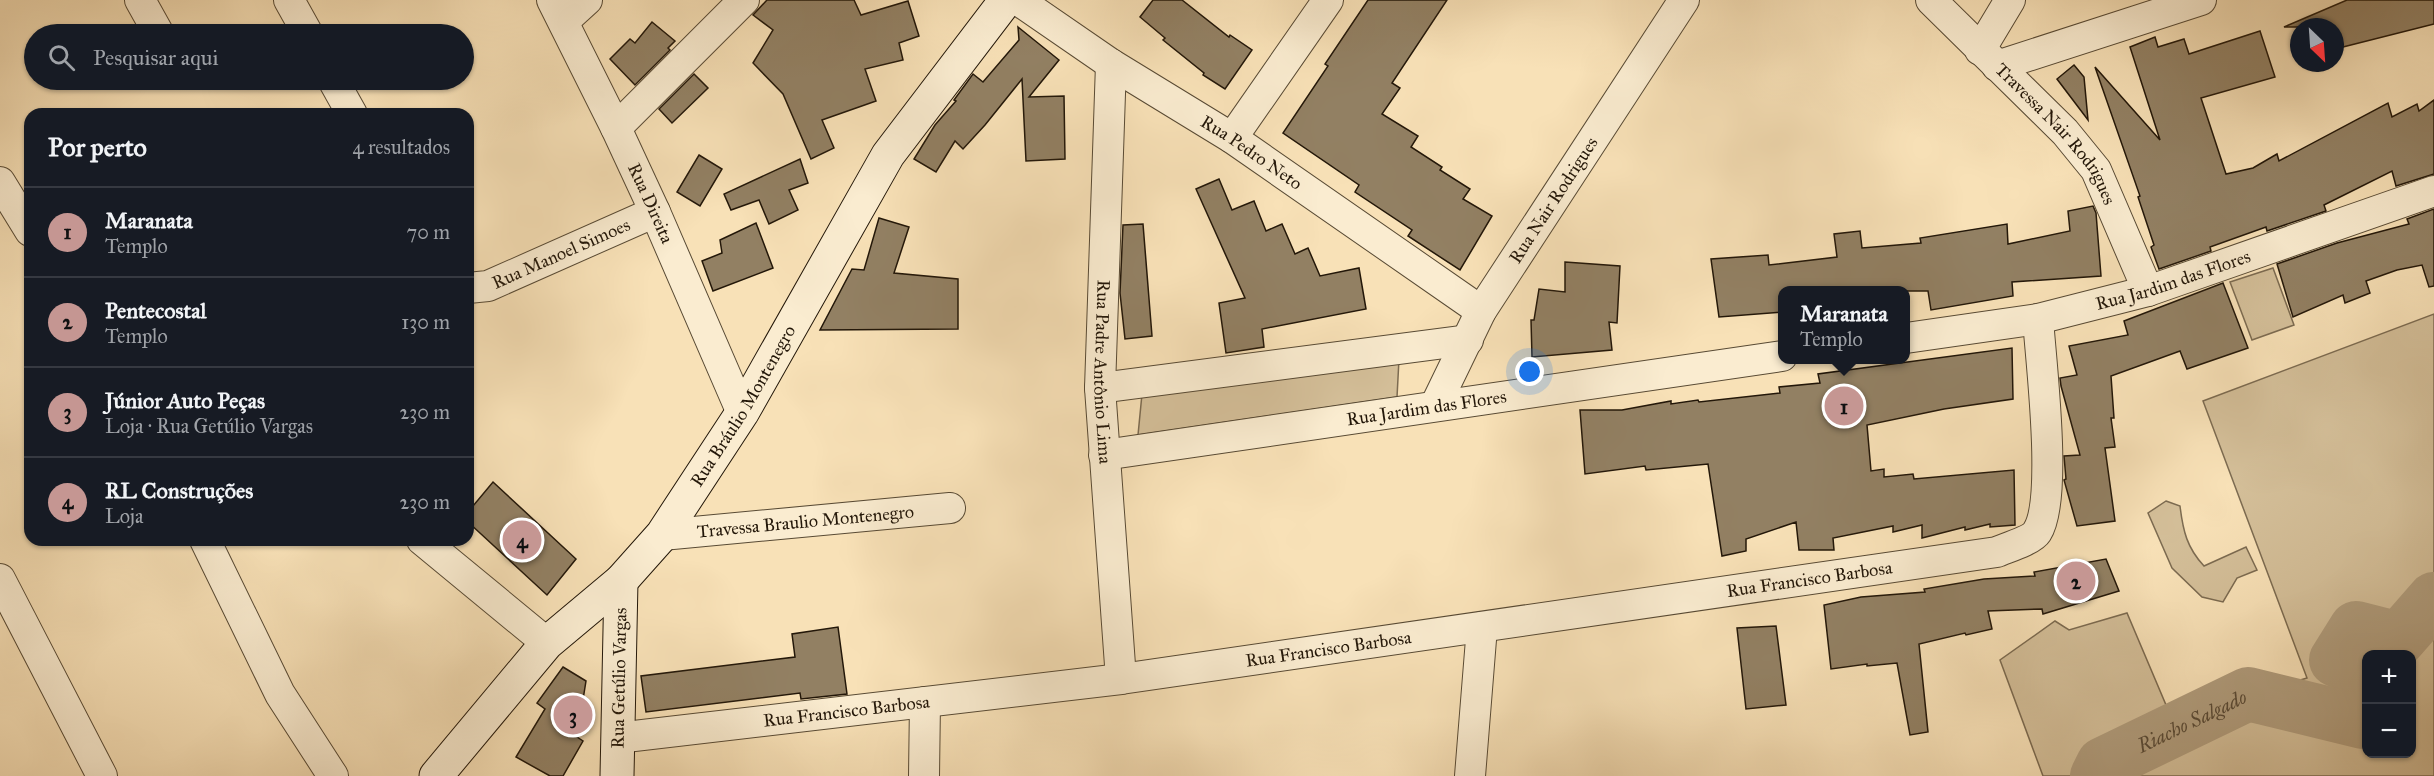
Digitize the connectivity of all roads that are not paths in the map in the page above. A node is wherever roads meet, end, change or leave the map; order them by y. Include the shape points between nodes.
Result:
1 (140, 0) edge
2 (289, 0) edge
3 (587, 0) edge
4 (744, 0) edge
5 (1006, 0) edge
6 (1018, 0) edge
7 (1328, 0) edge
8 (1684, 0) edge
9 (1931, 0) edge
10 (2010, 0) edge
11 (2202, 0) edge
12 (558, 11) edge
13 (153, 24) edge
14 (302, 24) edge
15 (1988, 58) junction
16 (1111, 64) junction
17 (339, 90) edge
18 (349, 108) edge
19 (616, 128) junction
20 (1232, 138) junction
21 (0, 182) edge
22 (2434, 191) edge
23 (655, 212) junction
24 (24, 221) edge
25 (474, 287) edge
26 (2148, 291) junction
27 (1481, 311) junction
28 (2038, 319) junction
29 (1910, 337) edge
30 (1468, 340) junction
31 (1778, 357) edge
32 (1100, 388) junction
33 (1435, 406) junction
34 (742, 413) junction
35 (1104, 455) junction
36 (950, 508) dead end
37 (662, 535) junction
38 (208, 546) edge
39 (429, 546) edge
40 (0, 579) edge
41 (621, 581) junction
42 (1482, 627) junction
43 (547, 643) junction
44 (1121, 679) junction
45 (925, 702) junction
46 (618, 738) junction
47 (102, 776) edge
48 (333, 776) edge
49 (436, 776) edge
50 (617, 776) edge
51 (924, 776) edge
52 (1470, 776) edge

1 - 13 street
2 - 14 street
3 - 12 street
4 - 19 street
5 - 34 street, Rua Bráulio Montenegro via 888,155
6 - 16 street, Rua Pedro Neto
7 - 20 street
8 - 27 street, Rua Nair Rodrigues
9 - 15 street, Travessa Nair Rodrigues
10 - 15 street
11 - 15 street
12 - 19 street, Rua Direita
15 - 26 street, Travessa Nair Rodrigues via 2066,132 2096,170
16 - 20 street, Rua Pedro Neto
16 - 32 street, Rua Padre Antônio Lima
17 - 18 street
19 - 23 street, Rua Direita
20 - 27 street, Rua Pedro Neto
21 - 24 street
22 - 26 street, Rua Jardim das Flores
23 - 25 street, Rua Manoel Simoes via 488,286
23 - 34 street, Rua Direita
26 - 28 street, Rua Jardim das Flores
27 - 30 street, Rua Nair Rodrigues
28 - 29 street, Rua Jardim das Flores
28 - 42 street, Rua Francisco Barbosa via 2048,474 2044,519 2035,535 1996,552
30 - 32 street
30 - 33 street, Rua Nair Rodrigues
31 - 33 street, Rua Jardim das Flores
32 - 35 street, Rua Padre Antônio Lima
33 - 35 street, Rua Jardim das Flores
34 - 37 street, Rua Bráulio Montenegro
35 - 44 street, Rua Padre Antônio Lima
36 - 37 street, Travessa Braulio Montenegro
37 - 41 street, Rua Bráulio Montenegro
38 - 48 street via 280,694
39 - 43 street
40 - 47 street
41 - 43 street, Rua Bráulio Montenegro
41 - 46 street, Rua Getúlio Vargas
42 - 44 street, Rua Francisco Barbosa
42 - 52 street
43 - 49 street, Rua Bráulio Montenegro
44 - 45 street, Rua Francisco Barbosa
45 - 46 street, Rua Francisco Barbosa
45 - 51 street
46 - 50 street, Rua Getúlio Vargas

